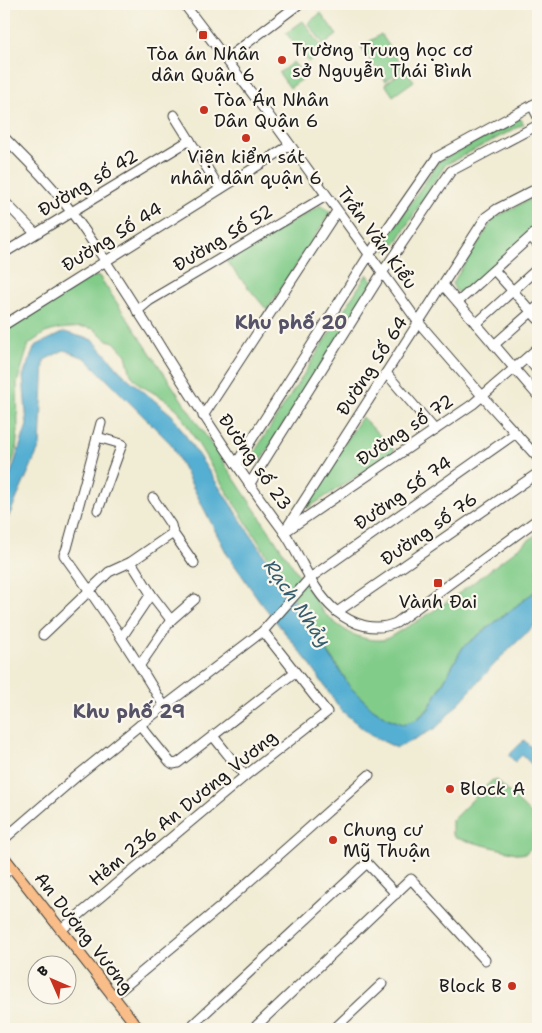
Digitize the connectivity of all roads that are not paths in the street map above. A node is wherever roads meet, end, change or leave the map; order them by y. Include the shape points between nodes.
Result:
1 (184, 4) edge
2 (299, 4) edge
3 (226, 59) junction
4 (535, 104) edge
5 (174, 115) dead end
6 (538, 117) edge
7 (538, 125) edge
8 (4, 137) edge
9 (190, 140) junction
10 (289, 146) junction
11 (538, 188) edge
12 (220, 189) junction
13 (326, 196) junction
14 (4, 201) edge
15 (337, 211) junction
16 (72, 213) junction
17 (538, 230) edge
18 (35, 233) junction
19 (531, 237) junction
20 (538, 245) edge
21 (4, 253) edge
22 (369, 255) junction
23 (105, 261) junction
24 (538, 268) edge
25 (494, 270) junction
26 (382, 273) junction
27 (443, 285) junction
28 (513, 291) junction
29 (458, 302) junction
30 (535, 309) edge
31 (138, 311) junction
32 (538, 319) edge
33 (419, 323) junction
34 (476, 324) junction
35 (4, 325) edge
36 (494, 345) junction
37 (538, 348) edge
38 (527, 358) junction
39 (514, 369) junction
40 (538, 371) edge
41 (386, 373) junction
42 (483, 396) junction
43 (538, 396) edge
44 (204, 416) junction
45 (101, 423) dead end
46 (435, 430) junction
47 (516, 433) junction
48 (97, 437) junction
49 (538, 458) edge
50 (236, 464) junction
51 (538, 473) edge
52 (249, 484) junction
53 (153, 498) dead end
54 (98, 510) dead end
55 (538, 519) edge
56 (284, 532) junction
57 (173, 533) junction
58 (131, 562) junction
59 (194, 563) dead end
60 (310, 578) junction
61 (90, 590) junction
62 (151, 594) junction
63 (195, 599) dead end
64 (337, 612) junction
65 (171, 620) junction
66 (265, 628) junction
67 (43, 635) dead end
68 (122, 637) junction
69 (140, 665) junction
70 (295, 672) junction
71 (164, 706) junction
72 (140, 725) junction
73 (212, 736) junction
74 (369, 775) dead end
75 (245, 776) junction
76 (4, 839) edge
77 (4, 857) edge
78 (8, 871) edge
79 (396, 894) junction
80 (61, 930) junction
81 (485, 960) dead end
82 (382, 984) dead end
83 (112, 997) junction
84 (139, 1029) edge
85 (188, 1029) edge
86 (253, 1029) edge
87 (334, 1029) edge

1 - 3 street, Trần Văn Kiểu
2 - 3 street
3 - 10 street, Trần Văn Kiểu
4 - 6 street
4 - 22 street via 437,157
5 - 9 street
7 - 26 street via 451,171
8 - 16 street, Đường số 23
9 - 12 street
9 - 16 street, Đường số 42
10 - 12 street, Đường Số 44
10 - 13 street, Trần Văn Kiểu
11 - 27 street, Đường Số 64 via 486,217
12 - 23 street, Đường Số 44
13 - 15 street, Trần Văn Kiểu
13 - 31 street, Đường Số 52
14 - 18 street
15 - 22 street, Trần Văn Kiểu
15 - 44 street
16 - 18 street, Đường số 42
16 - 23 street, Đường số 23
17 - 19 street
18 - 21 street, Đường số 42
19 - 20 street
19 - 25 street
22 - 26 street, Trần Văn Kiểu
22 - 50 street
23 - 31 street, Đường số 23
23 - 35 street, Đường Số 44
24 - 28 street
25 - 28 street
25 - 29 street
26 - 33 street, Trần Văn Kiểu
26 - 52 street
27 - 29 street
27 - 33 street, Đường Số 64
28 - 30 street
28 - 34 street
29 - 34 street
30 - 32 street
30 - 36 street
31 - 44 street, Đường số 23
33 - 41 street, Đường Số 64
33 - 42 street, Trần Văn Kiểu
34 - 36 street
36 - 39 street
37 - 38 street, Đường số 72
38 - 39 street, Đường số 72
38 - 40 street
39 - 42 street, Đường số 72
39 - 43 street
41 - 46 street
41 - 56 street, Đường Số 64
42 - 46 street, Đường số 72
42 - 47 street, Trần Văn Kiểu
44 - 50 street, Đường số 23
45 - 48 street
46 - 56 street, Đường số 72
47 - 49 street, Trần Văn Kiểu
47 - 60 street, Đường Số 74
48 - 54 street via 122,444
48 - 61 street via 64,555
50 - 52 street, Đường số 23
51 - 64 street, Đường số 76
52 - 56 street, Đường số 23
53 - 57 street via 171,524
55 - 64 street, Đường số 23 via 396,623 385,627 366,626
56 - 60 street, Đường số 23
57 - 58 street
57 - 59 street
58 - 61 street via 109,572
58 - 62 street
60 - 64 street, Đường số 23
60 - 66 street, Đường Số 74
61 - 67 street
61 - 68 street
62 - 65 street
62 - 68 street
63 - 65 street
65 - 69 street
66 - 70 street
66 - 71 street, Đường Số 74
68 - 69 street
69 - 71 street
70 - 73 street
70 - 75 street, Hẻm 236 An Dương Vương via 327,712
71 - 72 street, Đường Số 74
72 - 73 street via 173,764
72 - 76 street, Đường Số 74
73 - 75 street
74 - 83 street via 218,909
75 - 80 street, Hẻm 236 An Dương Vương
77 - 78 main road, An Dương Vương
78 - 80 main road, An Dương Vương
79 - 81 street via 411,879
79 - 85 street via 367,863
79 - 86 street
80 - 83 main road, An Dương Vương
82 - 87 street
83 - 84 main road, An Dương Vương

